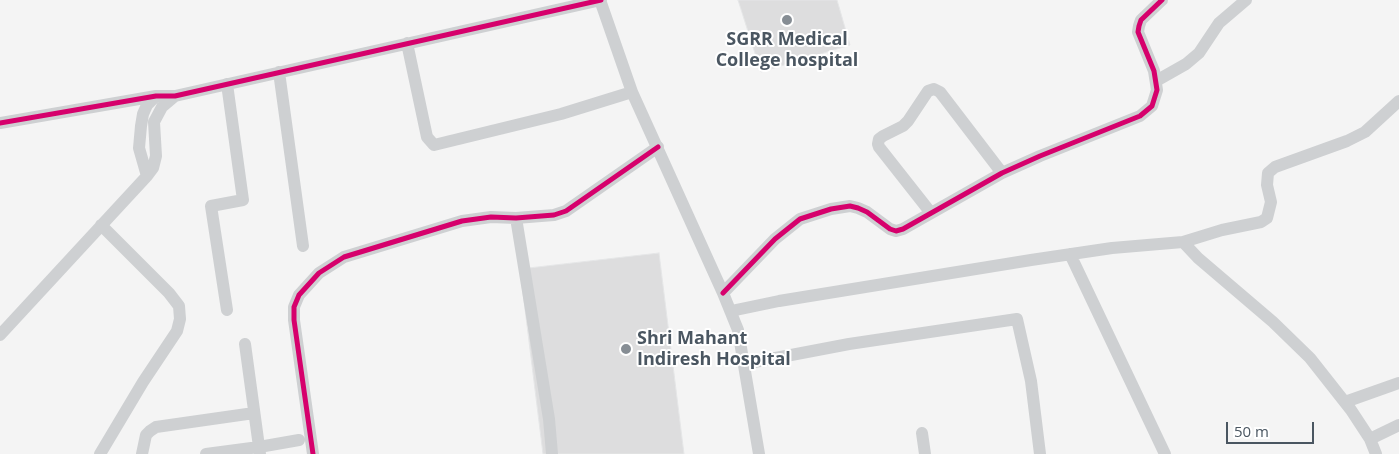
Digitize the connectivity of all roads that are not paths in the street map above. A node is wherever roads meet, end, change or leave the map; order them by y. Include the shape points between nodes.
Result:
1 (600, 0) edge
2 (1246, 0) edge
3 (1156, 3) edge
4 (407, 42) junction
5 (279, 72) junction
6 (1156, 81) junction
7 (227, 84) junction
8 (634, 95) junction
9 (156, 96) junction
10 (175, 96) junction
11 (1399, 101) edge
12 (0, 123) edge
13 (658, 147) junction
14 (1002, 173) junction
15 (147, 176) junction
16 (931, 213) junction
17 (516, 218) junction
18 (101, 225) junction
19 (1184, 242) junction
20 (303, 246) dead end
21 (1070, 254) junction
22 (723, 293) junction
23 (227, 310) dead end
24 (731, 311) junction
25 (0, 335) edge
26 (245, 344) dead end
27 (744, 364) junction
28 (1399, 383) edge
29 (1345, 402) junction
30 (254, 412) junction
31 (1399, 425) edge
32 (922, 433) dead end
33 (1370, 439) junction
34 (299, 440) dead end
35 (260, 451) edge
36 (100, 454) edge
37 (142, 454) edge
38 (206, 454) edge
39 (313, 454) edge
40 (552, 454) edge
41 (759, 454) edge
42 (925, 454) edge
43 (1040, 454) edge
44 (1165, 454) edge
45 (1376, 454) edge

1 - 4 street
1 - 8 street
2 - 6 street via 1219,23 1199,53
3 - 6 street via 1141,20 1138,32
4 - 5 street
4 - 8 street via 427,137 434,145
5 - 7 street
5 - 20 street
6 - 14 street via 1156,98 1140,116
7 - 10 street
7 - 23 street via 243,200 211,206
8 - 13 street
9 - 10 street
9 - 12 street
9 - 15 street via 143,114 141,126 139,148
10 - 15 street via 162,107 154,122 156,156
11 - 19 street via 1365,132 1275,167 1268,173 1271,202 1267,218
13 - 17 street via 566,211
13 - 22 street
14 - 16 street
14 - 16 street via 940,92 928,91 908,121 883,136 878,144
15 - 18 street
16 - 22 street via 896,231 867,212 850,206 800,219 775,238
17 - 39 street via 462,221 344,257 319,273 299,295 294,307 294,320
17 - 40 street
18 - 25 street
18 - 36 street via 170,293 179,306 180,319 177,331
19 - 21 street
19 - 29 street via 1198,258 1274,322 1310,358
21 - 24 street
21 - 44 street
22 - 24 street
24 - 27 street
26 - 30 street
27 - 41 street
27 - 43 street via 1017,318 1031,381
28 - 29 street
29 - 33 street
30 - 35 street
30 - 37 street via 156,427 146,435
31 - 33 street
32 - 42 street
33 - 45 street
34 - 35 street
35 - 38 street

